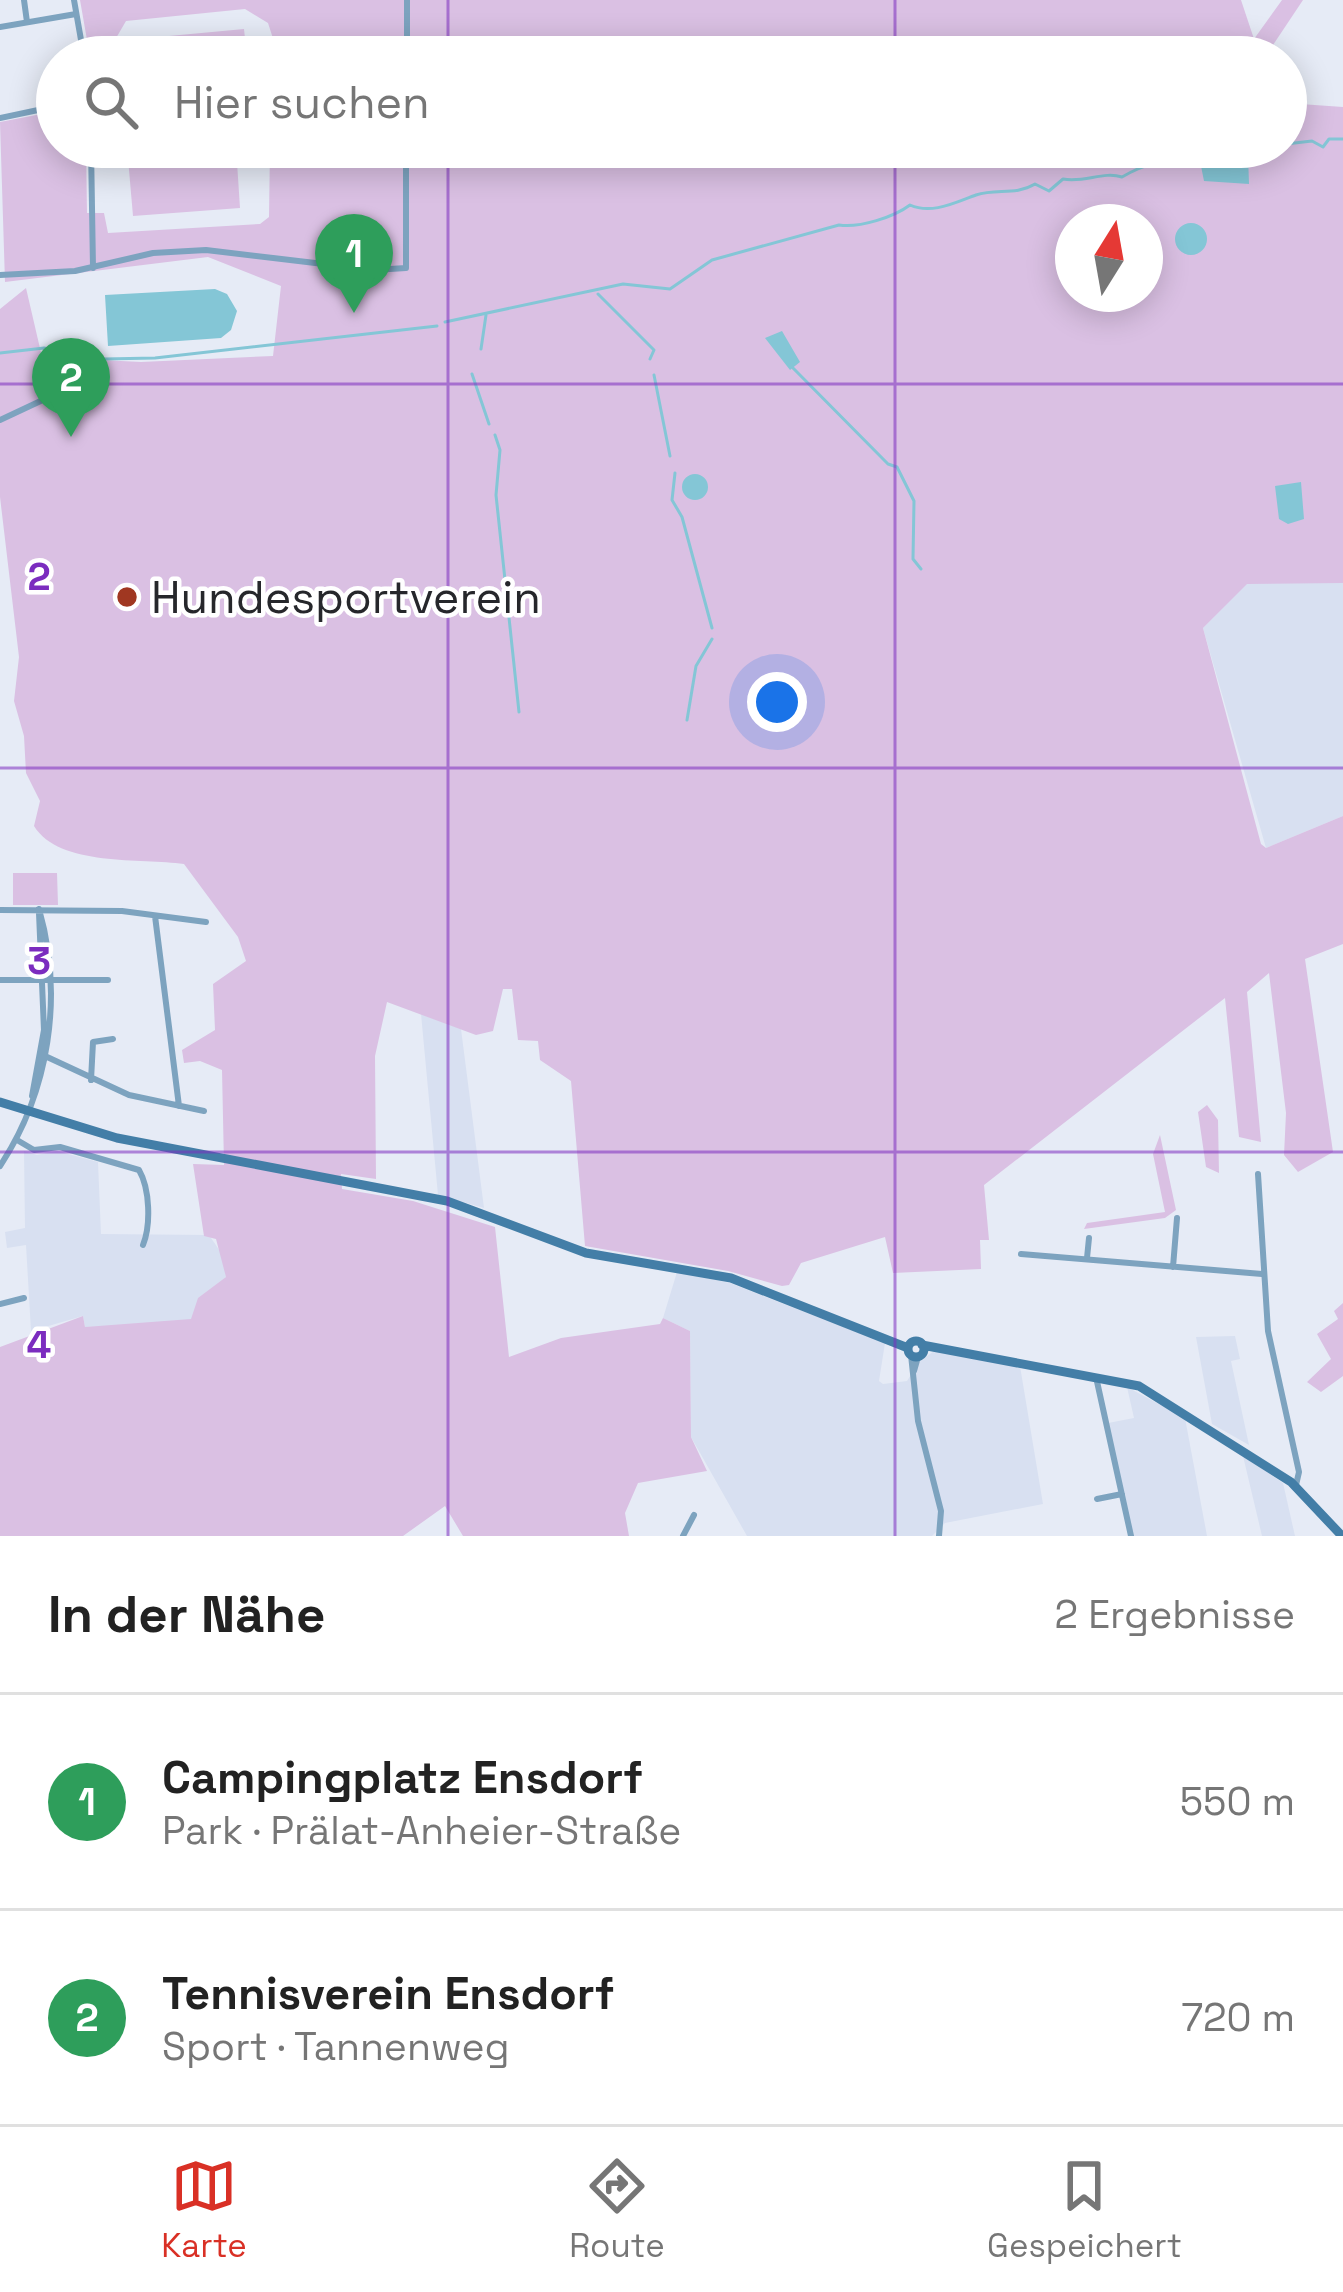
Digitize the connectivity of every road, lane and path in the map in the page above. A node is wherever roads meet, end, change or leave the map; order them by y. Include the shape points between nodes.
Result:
1 (24, 0) edge
2 (74, 0) edge
3 (407, 0) edge
4 (76, 14) junction
5 (27, 22) junction
6 (0, 28) edge
7 (80, 36) edge
8 (407, 36) edge
9 (36, 111) edge
10 (0, 118) edge
11 (91, 168) edge
12 (406, 168) edge
13 (93, 268) junction
14 (0, 274) edge
15 (47, 398) dead end
16 (0, 420) edge
17 (39, 909) junction
18 (0, 910) edge
19 (154, 916) junction
20 (206, 922) dead end
21 (0, 980) edge
22 (45, 980) junction
23 (108, 980) dead end
24 (113, 1039) dead end
25 (44, 1056) junction
26 (91, 1080) junction
27 (0, 1102) edge
28 (179, 1106) junction
29 (30, 1112) junction
30 (204, 1112) dead end
31 (17, 1140) junction
32 (0, 1166) edge
33 (1258, 1174) dead end
34 (1178, 1218) dead end
35 (1089, 1238) dead end
36 (143, 1245) dead end
37 (1021, 1255) dead end
38 (1087, 1260) junction
39 (1173, 1267) junction
40 (1264, 1274) junction
41 (24, 1298) dead end
42 (0, 1304) edge
43 (916, 1350) junction
44 (1096, 1374) junction
45 (1296, 1485) junction
46 (1122, 1494) junction
47 (1097, 1499) dead end
48 (694, 1515) dead end
49 (683, 1536) edge
50 (939, 1536) edge
51 (1131, 1536) edge
52 (1342, 1536) edge

1 - 5 street
2 - 4 street
3 - 8 street
4 - 5 street
4 - 7 street
5 - 6 street
9 - 10 street
11 - 13 street
12 - 13 street via 406,268 206,250
13 - 14 street
15 - 16 street
17 - 18 street
17 - 19 street
17 - 22 street
19 - 20 street
19 - 28 street
21 - 22 street
22 - 23 street
22 - 25 street
24 - 26 street via 93,1042
25 - 26 street
25 - 29 street
26 - 28 street
27 - 29 main road
28 - 30 street
29 - 31 street
29 - 43 main road via 163,1148 447,1201 586,1252 731,1278
31 - 32 street
31 - 36 street via 139,1170
33 - 40 street
34 - 39 street
35 - 38 street
37 - 38 street
38 - 39 street
39 - 40 street
40 - 45 street
41 - 42 street
43 - 44 main road via 936,1346
43 - 50 street via 913,1381 941,1510
44 - 45 main road via 1147,1390
44 - 46 street
45 - 52 main road
46 - 47 street
46 - 51 street
48 - 49 street

